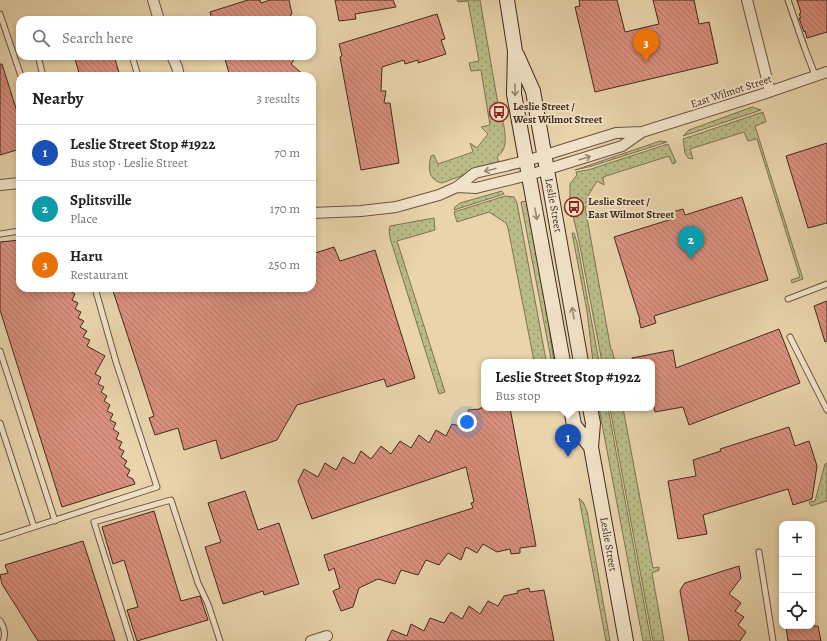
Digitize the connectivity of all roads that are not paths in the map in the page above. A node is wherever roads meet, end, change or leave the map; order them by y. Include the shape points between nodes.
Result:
1 (153, 0) edge
2 (507, 0) edge
3 (747, 0) edge
4 (788, 0) edge
5 (0, 14) edge
6 (158, 16) edge
7 (515, 51) junction
8 (39, 60) edge
9 (133, 60) edge
10 (174, 60) edge
11 (20, 72) edge
12 (42, 72) edge
13 (137, 72) edge
14 (178, 72) edge
15 (827, 72) edge
16 (815, 75) junction
17 (770, 91) junction
18 (642, 132) junction
19 (544, 155) junction
20 (526, 161) junction
21 (548, 169) junction
22 (529, 175) junction
23 (16, 184) edge
24 (0, 186) edge
25 (457, 187) junction
26 (316, 213) edge
27 (16, 232) edge
28 (0, 234) edge
29 (827, 284) edge
30 (96, 292) edge
31 (788, 299) dead end
32 (790, 337) dead end
33 (0, 351) edge
34 (562, 359) edge
35 (581, 359) edge
36 (827, 410) edge
37 (572, 411) edge
38 (591, 411) edge
39 (0, 423) edge
40 (591, 447) junction
41 (55, 521) junction
42 (34, 527) junction
43 (0, 538) edge
44 (759, 552) dead end
45 (0, 621) edge
46 (327, 636) dead end
47 (3, 641) edge
48 (131, 641) edge
49 (220, 641) edge
50 (311, 641) edge
51 (626, 641) edge
52 (773, 641) edge

1 - 6 street
2 - 7 main road, Leslie Street
3 - 17 street
4 - 16 lane
5 - 11 lane
7 - 19 main road, Leslie Street via 533,91
7 -> 20 main road, Leslie Street via 514,94
8 - 12 lane
9 - 13 lane
10 - 14 street
15 - 16 street, East Wilmot Street
16 - 17 street, East Wilmot Street
17 - 18 street, East Wilmot Street
18 - 19 street, East Wilmot Street via 616,133
21 -> 18 street, East Wilmot Street via 622,146
19 - 20 street, East Wilmot Street
19 - 21 main road, Leslie Street
20 - 22 main road, Leslie Street
20 -> 25 street, East Wilmot Street via 475,173
21 - 22 street, East Wilmot Street
35 -> 21 main road, Leslie Street
22 - 25 street, East Wilmot Street via 476,188
22 -> 34 main road, Leslie Street
23 - 24 street
25 - 26 street via 396,207
27 - 28 lane
29 - 31 lane
30 - 41 lane via 156,487
32 - 36 lane
33 - 41 lane
37 - 40 main road, Leslie Street via 574,425
38 - 40 main road, Leslie Street via 593,423
39 - 42 lane
40 - 51 main road, Leslie Street
41 - 42 lane
42 - 43 lane
44 - 52 lane
45 - 47 lane via 4,632
46 - 50 street
48 - 49 lane via 94,522 171,500

